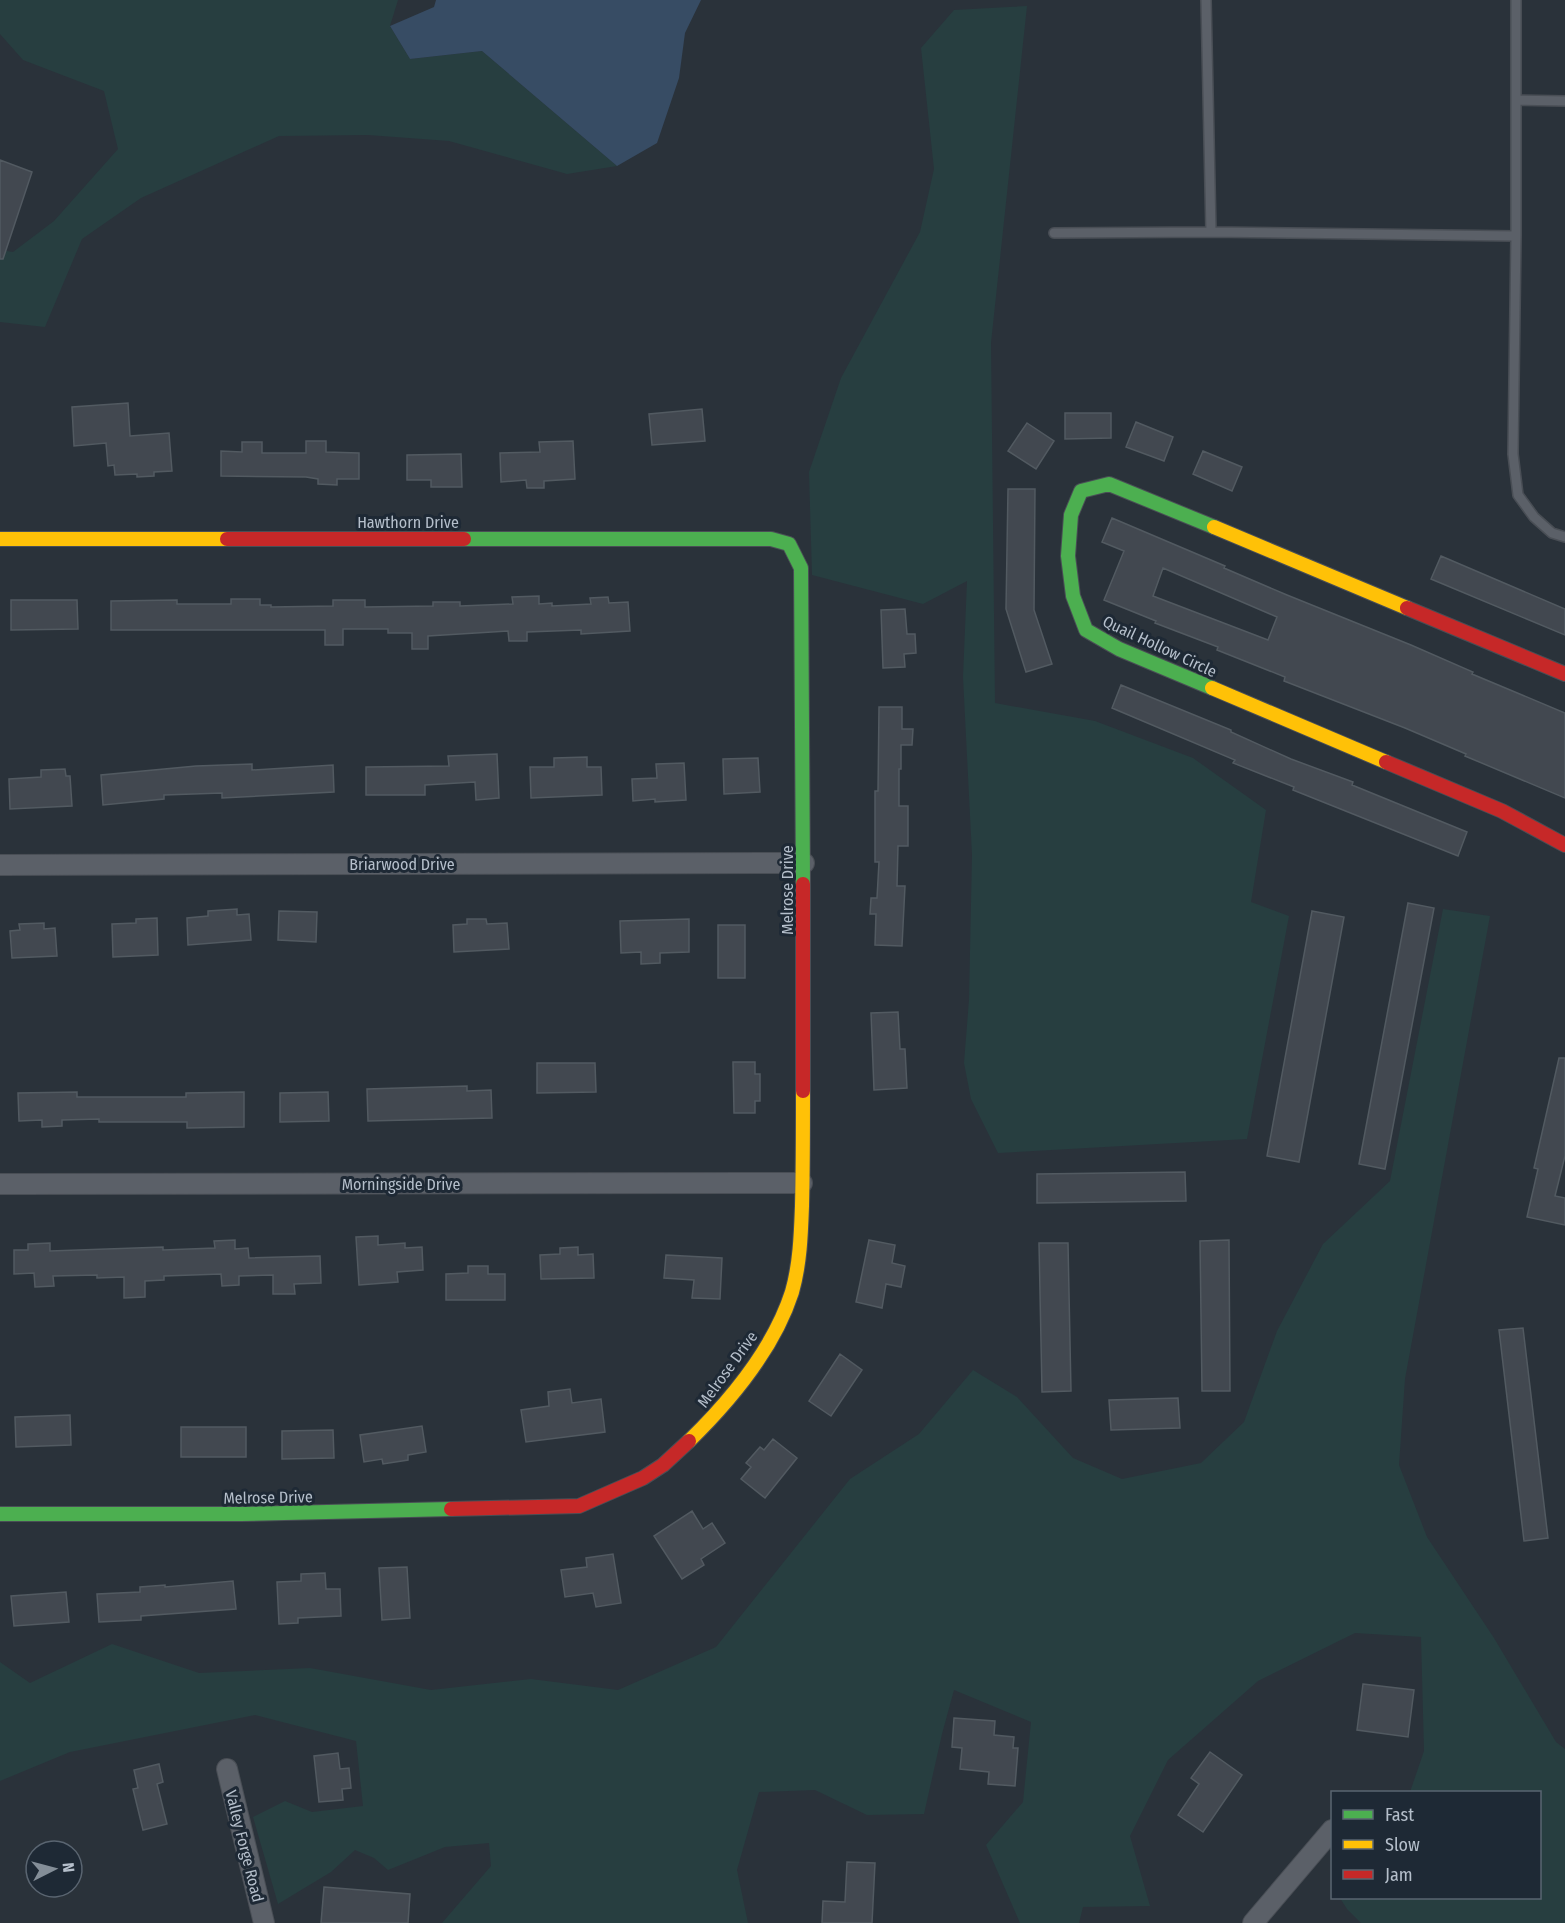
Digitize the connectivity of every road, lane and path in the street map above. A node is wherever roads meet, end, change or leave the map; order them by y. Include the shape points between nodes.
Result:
1 (1206, 0) edge
2 (1516, 0) edge
3 (1516, 100) junction
4 (1565, 100) edge
5 (1211, 232) junction
6 (1054, 233) dead end
7 (1516, 236) junction
8 (1565, 537) edge
9 (0, 539) edge
10 (801, 568) joint
11 (1565, 674) edge
12 (1565, 845) edge
13 (804, 863) junction
14 (0, 865) edge
15 (802, 1183) junction
16 (0, 1184) edge
17 (0, 1514) edge
18 (227, 1770) dead end
19 (1331, 1831) edge
20 (264, 1923) edge
21 (1253, 1923) edge

1 - 5 lane
2 - 3 lane
3 - 4 lane
3 - 7 lane
5 - 6 lane
5 - 7 lane
7 - 8 lane via 1513,454 1518,495 1534,517 1552,533
9 - 10 street, Hawthorn Drive via 771,538 789,544
10 - 13 street, Melrose Drive
11 - 12 street, Quail Hollow Circle via 1109,484 1082,491 1071,515 1068,556 1073,596 1086,630 1119,649 1502,811
13 - 14 street, Briarwood Drive
13 - 15 street, Melrose Drive
15 - 16 street, Morningside Drive
15 - 17 street, Melrose Drive via 800,1239 792,1292 776,1329 758,1359 699,1432 664,1465 623,1491 579,1506 241,1514
18 - 20 street, Valley Forge Road
19 - 21 street

